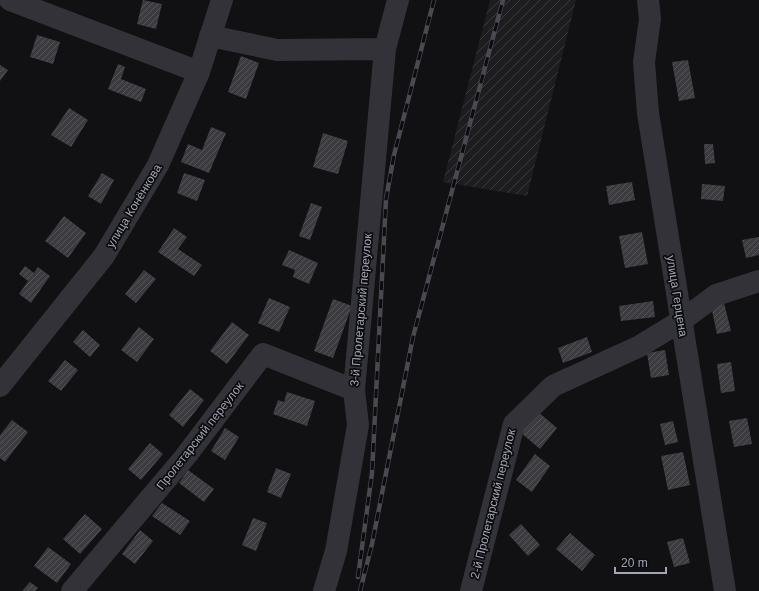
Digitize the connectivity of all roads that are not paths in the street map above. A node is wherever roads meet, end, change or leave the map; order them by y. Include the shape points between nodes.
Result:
1 (10, 0) edge
2 (222, 0) edge
3 (398, 0) edge
4 (648, 0) edge
5 (210, 36) junction
6 (385, 49) junction
7 (199, 72) junction
8 (759, 281) edge
9 (681, 321) junction
10 (0, 386) edge
11 (354, 390) junction
12 (72, 591) edge
13 (324, 591) edge
14 (471, 591) edge
15 (725, 591) edge

1 - 7 street
2 - 5 street, улица Конёнкова
3 - 6 street, 3-й Пролетарский переулок
4 - 9 street, улица Герцена via 650,19 644,62 648,113
5 - 6 street via 277,50
5 - 7 street, улица Конёнкова
6 - 11 street, 3-й Пролетарский переулок
7 - 10 street, улица Конёнкова via 158,166 104,256
8 - 9 street, 2-й Пролетарский переулок via 716,295
9 - 14 street, 2-й Пролетарский переулок via 640,346 553,386 514,424
9 - 15 street, улица Герцена
11 - 12 street, Пролетарский переулок via 263,354 185,457
11 - 13 street, 3-й Пролетарский переулок via 358,425 336,551

